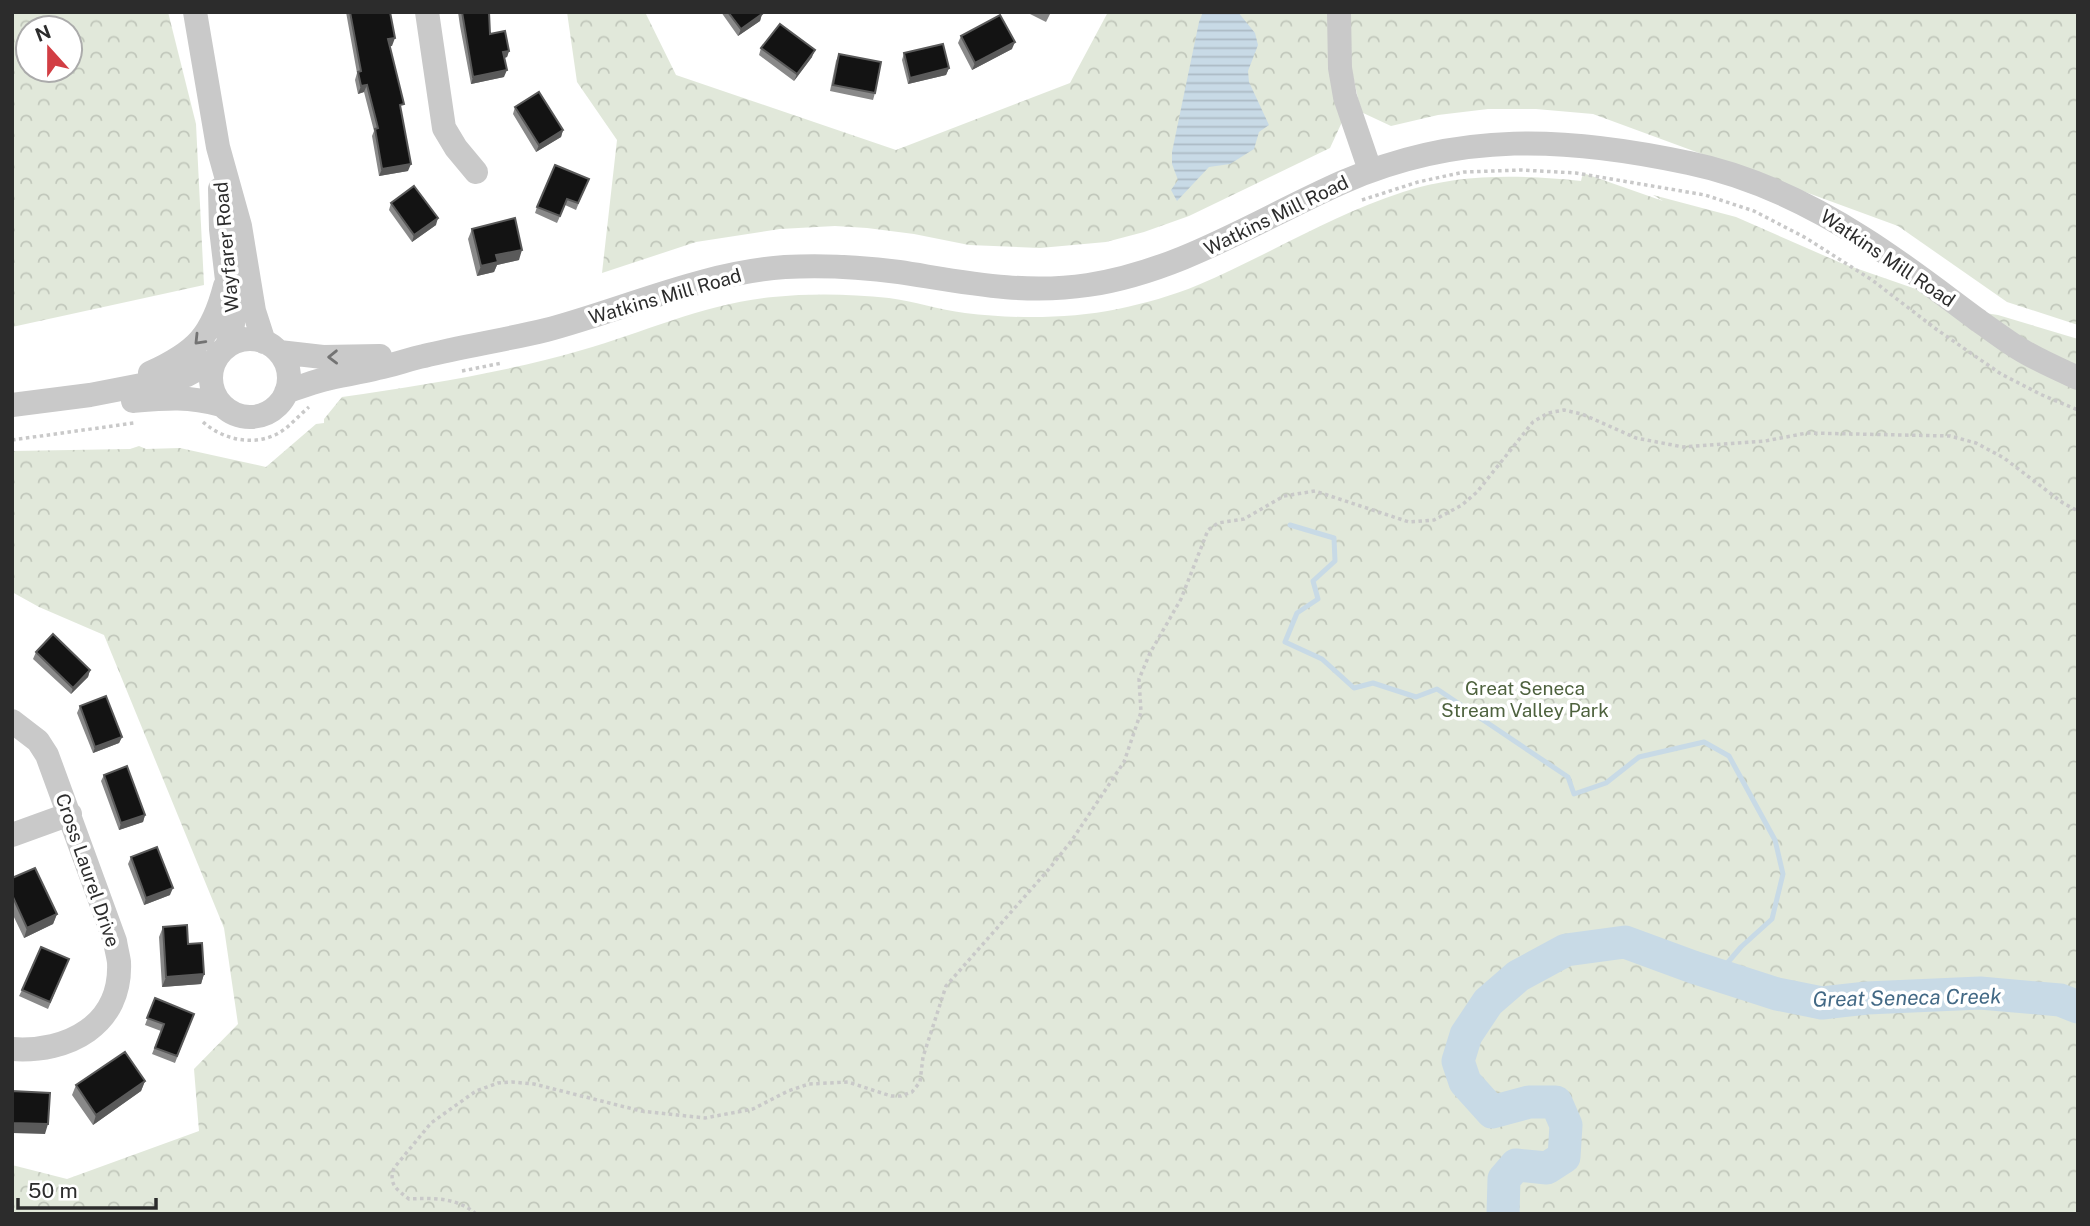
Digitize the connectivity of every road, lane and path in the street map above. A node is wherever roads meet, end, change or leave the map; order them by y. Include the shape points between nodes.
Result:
1 (195, 12) edge
2 (427, 12) edge
3 (1339, 12) edge
4 (218, 147) junction
5 (1370, 170) junction
6 (476, 172) dead end
7 (1350, 202) dead end
8 (227, 280) junction
9 (272, 347) junction
10 (221, 353) junction
11 (426, 355) junction
12 (502, 363) dead end
13 (452, 373) dead end
14 (2078, 378) edge
15 (286, 392) junction
16 (90, 395) junction
17 (317, 401) dead end
18 (12, 405) edge
19 (221, 405) junction
20 (2078, 410) edge
21 (200, 420) dead end
22 (142, 422) dead end
23 (12, 440) edge
24 (2078, 511) edge
25 (12, 721) edge
26 (70, 814) junction
27 (12, 835) edge
28 (12, 1049) edge
29 (476, 1214) edge

1 - 4 street, Wayfarer Road
2 - 6 street via 444,128
3 - 5 street via 1345,97
4 - 8 street, Wayfarer Road
4 - 9 street, Wayfarer Road via 240,226 254,311
5 - 11 street, Watkins Mill Road via 1218,244 1109,282 1009,289 864,268 781,267 693,284 551,329
5 - 14 street, Watkins Mill Road via 1455,148 1531,143 1622,152 1736,175 1772,188 1866,239 2015,347
7 - 20 path via 1464,172 1521,170 1576,173 1706,195 1754,211 1806,238 2001,374
8 - 10 street, Wayfarer Road via 233,324
8 -> 16 street via 218,313 204,337 177,361
9 - 10 street via 252,339 239,340
11 -> 9 street, Watkins Mill Road via 323,358
9 - 15 street via 285,361
10 - 16 street via 187,375
10 - 19 street via 211,382
11 - 15 street, Watkins Mill Road
12 - 13 path
15 - 19 street via 270,411 257,416 244,416
16 - 18 street
16 - 19 street via 129,401 200,399
17 - 21 path via 276,435 262,439 226,437
22 - 23 path
24 - 29 path via 2004,458 1950,436 1807,433 1683,447 1636,438 1564,410 1533,422 1477,492 1434,520 1409,522 1315,491 1284,496 1244,519 1219,523 1208,530 1181,599 1139,679 1141,712 1124,762 1049,869 946,986 916,1089 891,1096 848,1082 809,1084 753,1109 705,1118 641,1111 534,1084 498,1083 476,1091 431,1123 391,1177 393,1186 409,1199 442,1198
25 - 26 street, Cross Laurel Drive via 38,741 47,755
26 - 27 street
26 - 28 street, Cross Laurel Drive via 115,941 119,962 116,990 106,1015 75,1039 54,1047

